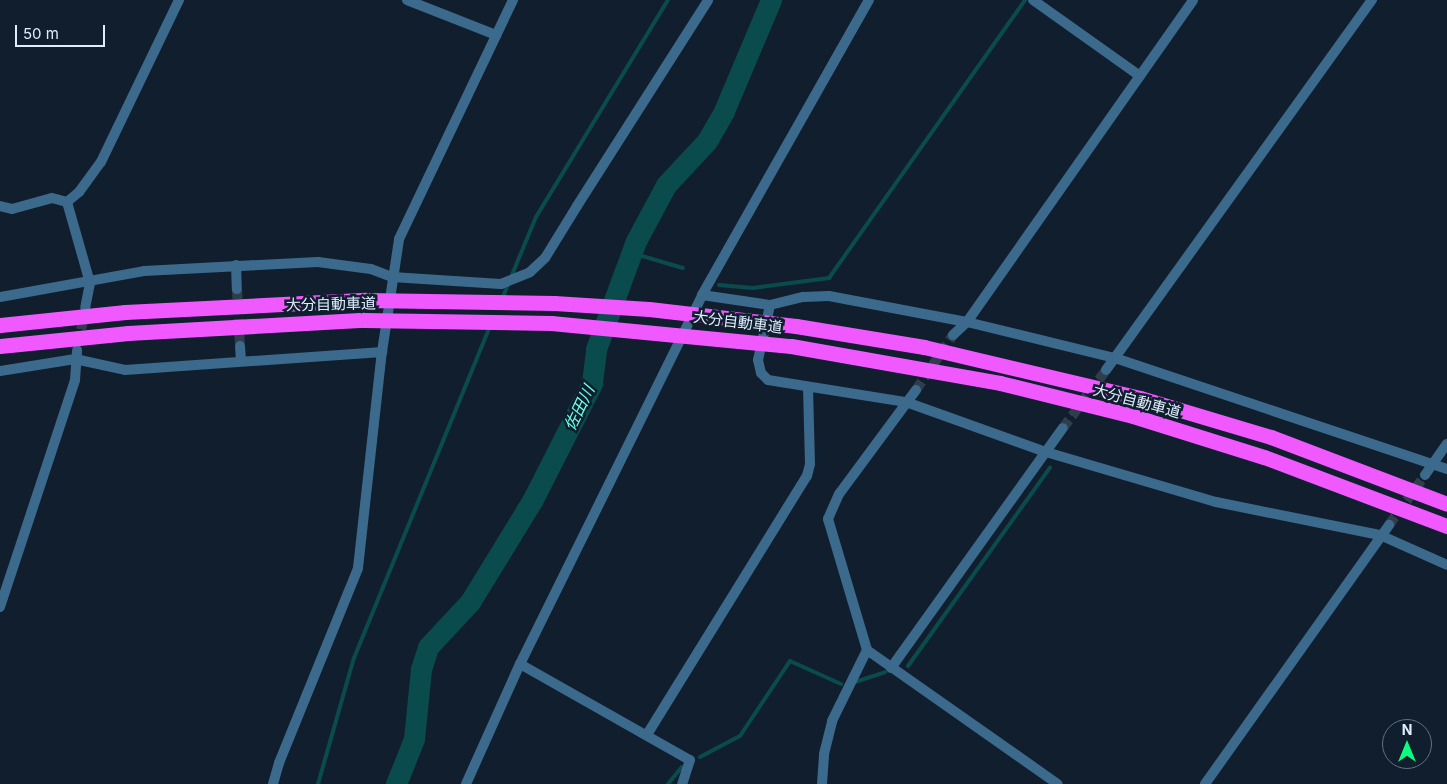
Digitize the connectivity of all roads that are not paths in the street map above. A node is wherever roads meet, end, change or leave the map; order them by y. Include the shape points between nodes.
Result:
1 (179, 0) edge
2 (407, 0) edge
3 (513, 0) edge
4 (708, 0) edge
5 (868, 0) edge
6 (1193, 0) edge
7 (1372, 0) edge
8 (1034, 1) edge
9 (496, 35) junction
10 (1140, 76) junction
11 (67, 202) junction
12 (0, 206) edge
13 (236, 265) junction
14 (392, 277) junction
15 (90, 282) junction
16 (237, 289) tunnel mouth
17 (702, 295) junction
18 (0, 297) edge
19 (770, 305) junction
20 (85, 308) tunnel mouth
21 (967, 322) junction
22 (0, 325) edge
23 (953, 335) tunnel mouth
24 (0, 346) edge
25 (240, 346) tunnel mouth
26 (382, 352) junction
27 (76, 355) junction
28 (1115, 358) junction
29 (241, 360) junction
30 (0, 370) edge
31 (1106, 370) tunnel mouth
32 (808, 388) junction
33 (916, 390) tunnel mouth
34 (906, 402) junction
35 (1063, 428) tunnel mouth
36 (1447, 444) edge
37 (1046, 452) junction
38 (1433, 464) junction
39 (1447, 469) edge
40 (1425, 475) tunnel mouth
41 (1447, 504) edge
42 (1389, 525) tunnel mouth
43 (1447, 526) edge
44 (1380, 535) junction
45 (1447, 564) edge
46 (0, 607) edge
47 (867, 650) junction
48 (520, 664) junction
49 (891, 668) junction
50 (648, 733) junction
51 (273, 784) edge
52 (466, 784) edge
53 (682, 784) edge
54 (822, 784) edge
55 (1058, 784) edge
56 (1205, 784) edge

1 - 11 street via 101,162
2 - 9 street
3 - 9 street
4 - 14 street via 545,258 530,272 501,284
5 - 17 street
6 - 10 street
7 - 28 street
8 - 10 street
9 - 14 street via 399,239
10 - 21 street
11 - 12 street via 52,198 12,209
11 - 15 street
13 - 14 street via 318,262 371,269
13 - 15 street via 144,271
13 - 16 street
14 - 26 street
15 - 18 street
15 - 20 street
17 - 19 street
17 - 48 street
19 - 21 street via 803,297 829,296
19 - 32 street via 758,360 761,373 768,380
21 - 23 street
21 - 28 street
22 - 41 highway, 大分自動車道, bridge via 125,312 366,300 554,303 649,309 796,326 924,347 1140,398 1281,441
24 - 43 highway, 大分自動車道, bridge via 138,332 364,320 551,323 791,346 982,380 1133,416 1264,457
25 - 29 street
26 - 29 street
26 - 51 street via 356,578
27 - 29 street via 125,370
27 - 30 street
27 - 46 street via 75,380
28 - 31 street
28 - 38 street
32 - 34 street
32 - 50 street via 810,464 807,476
33 - 34 street
34 - 37 street
34 - 47 street via 839,494 828,519
35 - 37 street
36 - 38 street
37 - 44 street via 1216,502
37 - 49 street
38 - 39 street
38 - 40 street
42 - 44 street
44 - 45 street
44 - 56 street
47 - 49 street
47 - 54 street via 832,722 824,754
48 - 50 street
48 - 52 street
49 - 55 street
50 - 53 street via 690,760

